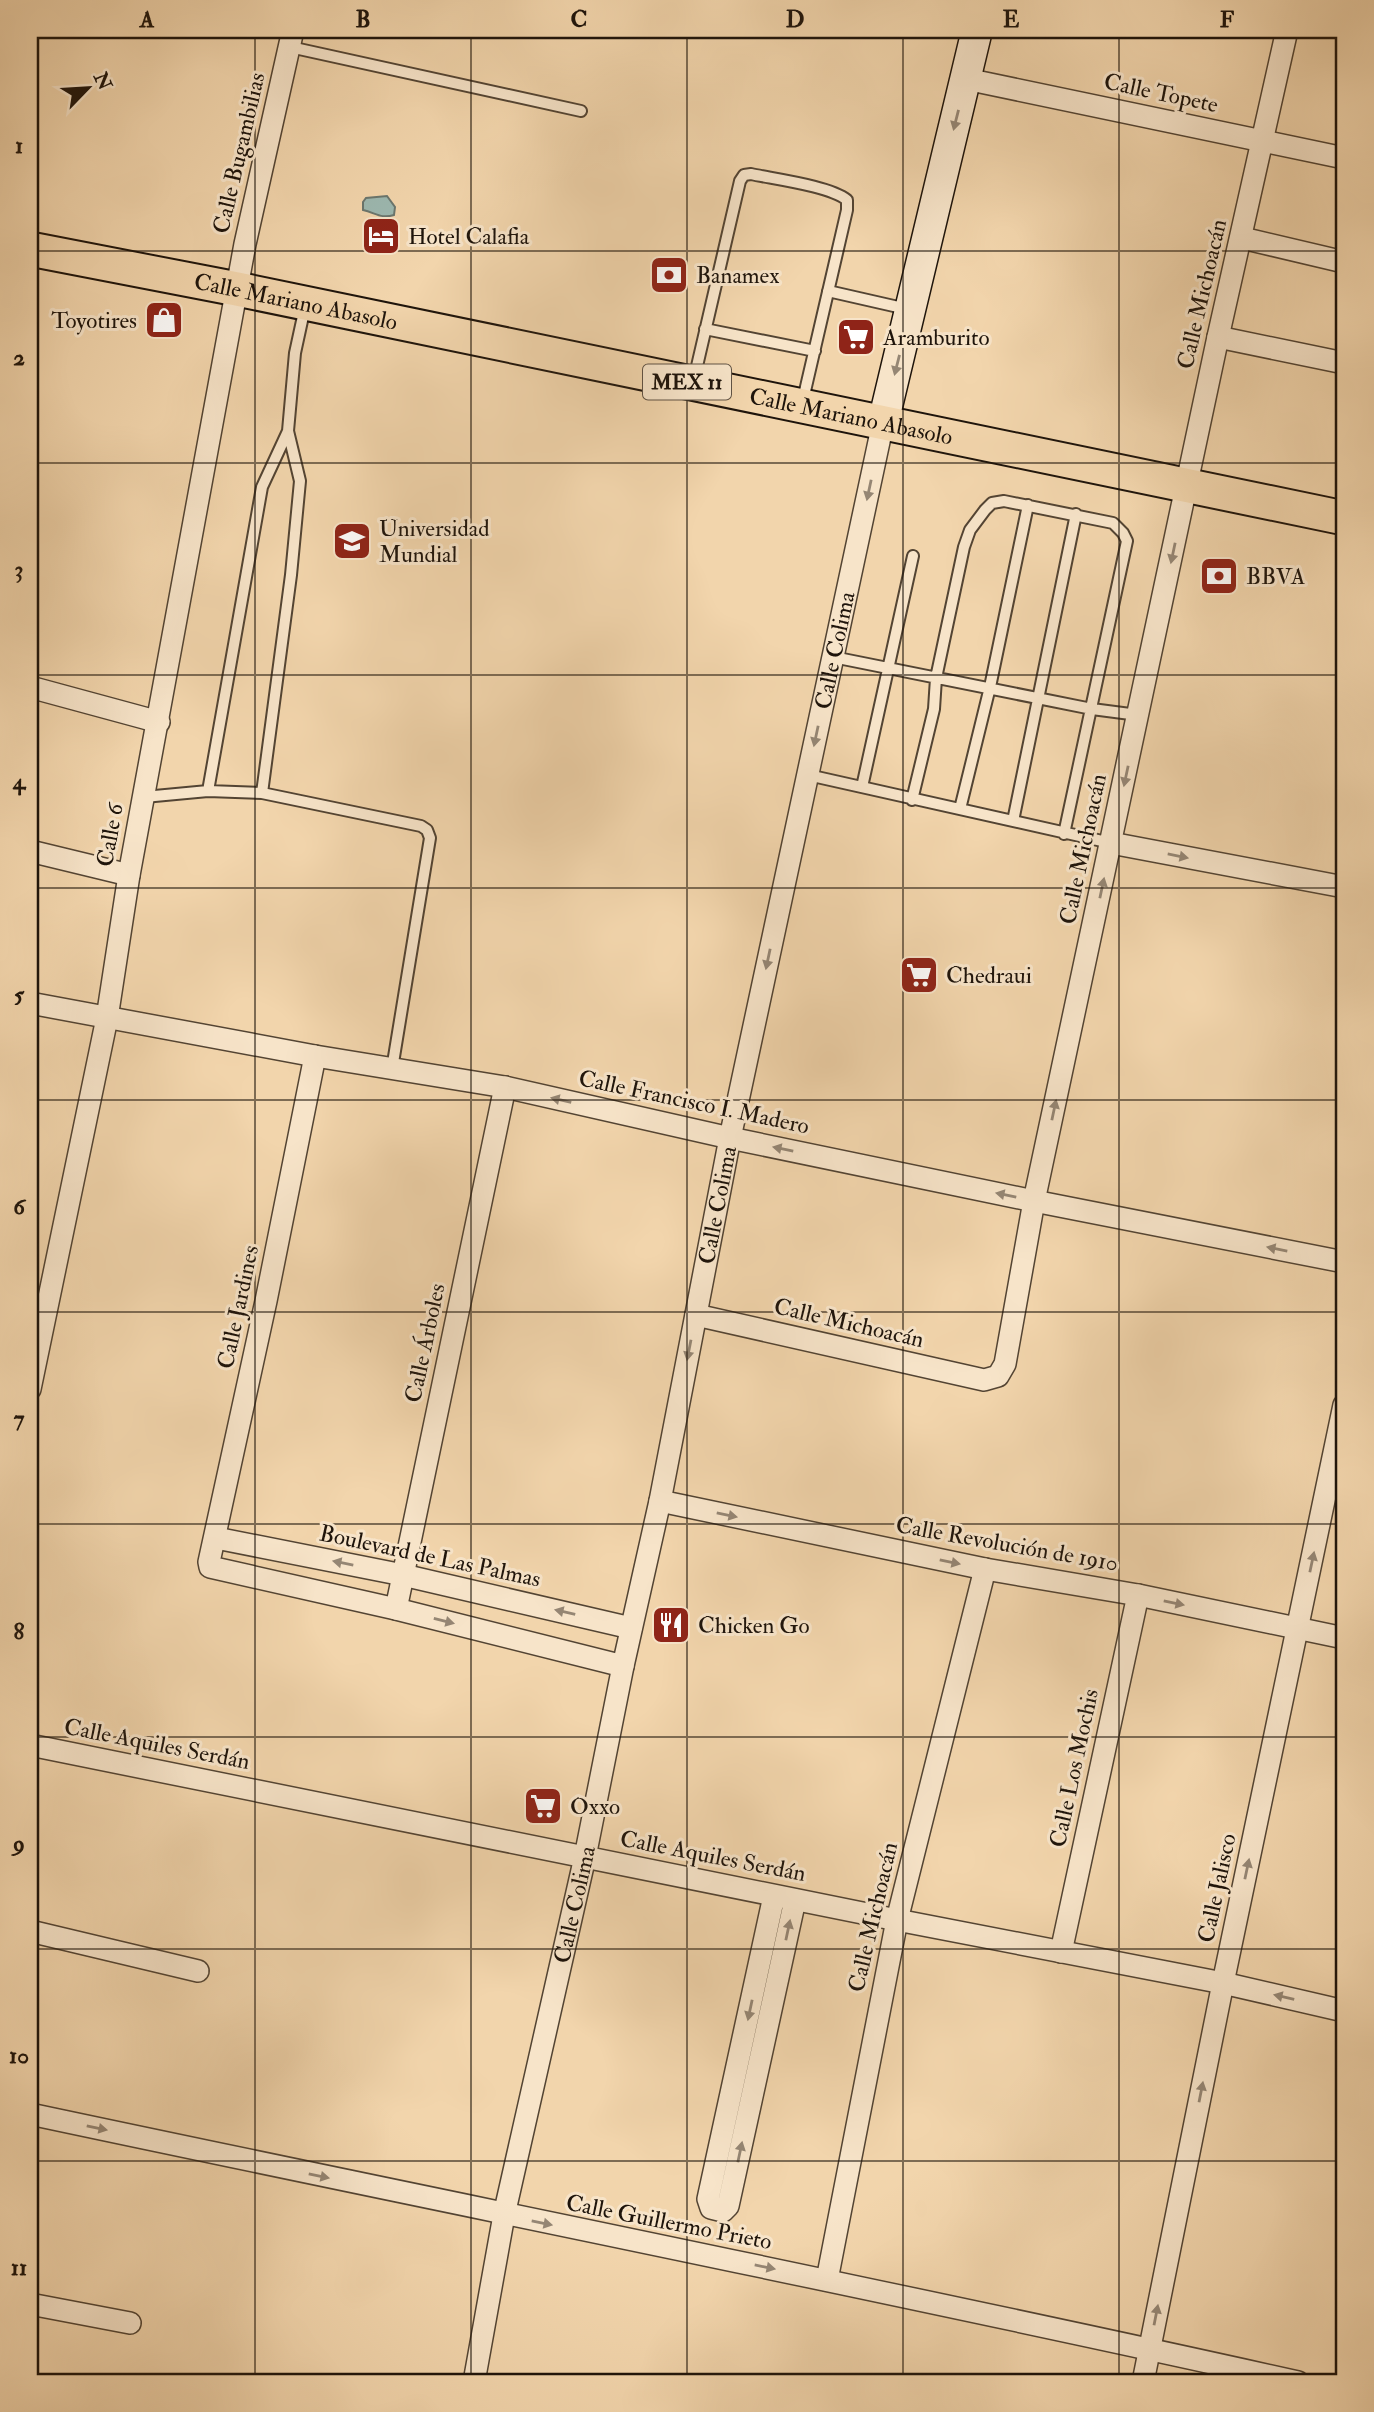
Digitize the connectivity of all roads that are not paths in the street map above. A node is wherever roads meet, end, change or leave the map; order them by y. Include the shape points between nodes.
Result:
1 (977, 30) edge
2 (1287, 30) edge
3 (291, 39) edge
4 (966, 79) junction
5 (581, 111) dead end
6 (1263, 142) junction
7 (1344, 158) edge
8 (1242, 238) junction
9 (30, 249) edge
10 (1344, 262) edge
11 (237, 289) junction
12 (828, 291) junction
13 (306, 304) junction
14 (910, 310) junction
15 (705, 329) junction
16 (1219, 337) junction
17 (815, 351) junction
18 (1344, 363) edge
19 (693, 384) junction
20 (802, 406) junction
21 (883, 423) junction
22 (288, 431) junction
23 (1187, 486) junction
24 (1028, 505) junction
25 (1076, 514) junction
26 (1344, 518) edge
27 (913, 556) dead end
28 (833, 657) junction
29 (887, 668) junction
30 (936, 678) junction
31 (30, 687) edge
32 (990, 687) junction
33 (1040, 696) junction
34 (1092, 709) junction
35 (1138, 715) junction
36 (159, 722) junction
37 (808, 775) junction
38 (862, 787) junction
39 (208, 791) junction
40 (262, 793) junction
41 (144, 797) junction
42 (912, 800) junction
43 (960, 809) junction
44 (1013, 821) junction
45 (1064, 834) junction
46 (1111, 843) junction
47 (30, 851) edge
48 (129, 875) junction
49 (1344, 887) edge
50 (30, 1003) edge
51 (107, 1018) junction
52 (315, 1056) junction
53 (392, 1069) junction
54 (505, 1087) junction
55 (730, 1138) junction
56 (1034, 1201) junction
57 (1344, 1262) edge
58 (696, 1315) junction
59 (30, 1389) edge
60 (1344, 1405) edge
61 (660, 1501) junction
62 (216, 1538) junction
63 (985, 1569) junction
64 (403, 1575) junction
65 (1138, 1595) junction
66 (396, 1609) junction
67 (631, 1628) junction
68 (1298, 1629) junction
69 (1344, 1638) edge
70 (623, 1666) junction
71 (30, 1745) edge
72 (585, 1857) junction
73 (784, 1898) junction
74 (897, 1920) junction
75 (30, 1931) edge
76 (1061, 1952) junction
77 (198, 1971) dead end
78 (1223, 1983) junction
79 (1344, 2011) edge
80 (30, 2114) edge
81 (737, 2118) dead end
82 (504, 2215) junction
83 (827, 2280) junction
84 (30, 2304) edge
85 (130, 2323) dead end
86 (1150, 2349) junction
87 (474, 2382) edge
88 (1143, 2382) edge
89 (1298, 2382) edge

1 - 4 street, Calle Colima
2 - 6 street, Calle Michoacán
3 - 5 lane
3 - 11 street, Calle Bugambilias
4 - 6 street, Calle Topete
4 -> 14 street, Calle Colima
6 - 7 street, Calle Topete
6 - 8 street, Calle Michoacán
8 - 10 street
8 - 16 street, Calle Michoacán
9 - 11 main road, Calle Mariano Abasolo / MEX 11
11 - 13 main road, Calle Mariano Abasolo / MEX 11
11 - 36 street, Calle 6
12 - 14 lane
12 - 15 lane via 847,200 840,194 792,182 744,175
12 - 17 lane
13 - 19 main road, Calle Mariano Abasolo / MEX 11
13 - 22 lane via 295,353
14 -> 21 street, Calle Colima
15 - 17 lane
15 - 19 lane
16 - 18 street
16 - 23 street, Calle Michoacán
17 - 20 lane
19 - 20 main road, Calle Mariano Abasolo / MEX 11
20 - 21 main road, Calle Mariano Abasolo / MEX 11
21 - 23 main road, Calle Mariano Abasolo / MEX 11
21 -> 28 street, Calle Colima
22 - 39 lane via 262,487
22 - 40 lane via 300,481
23 - 26 main road, Calle Mariano Abasolo / MEX 11
23 -> 35 street, Calle Michoacán
24 - 25 lane
24 - 30 lane via 992,503 970,530
24 - 32 lane
25 - 33 lane
25 - 34 lane via 1113,523 1127,541
27 - 29 lane
28 - 29 lane
28 -> 37 street, Calle Colima
29 - 30 lane
29 - 38 lane
30 - 32 lane
30 - 42 lane via 934,709
31 - 36 street
32 - 33 lane
32 - 43 lane
33 - 34 lane
33 - 44 lane
34 - 35 lane
34 - 45 lane
35 -> 46 street, Calle Michoacán
36 - 41 street, Calle 6
37 - 38 lane
37 -> 55 street, Calle Colima
38 - 42 lane
39 - 40 lane
39 - 41 lane
40 - 53 lane via 427,830 430,838
41 - 48 street, Calle 6
42 - 43 lane
43 - 44 lane
44 - 45 lane
45 - 46 lane
46 -> 49 street
56 -> 46 street, Calle Michoacán
47 - 48 street
48 - 51 street, Calle 6
50 - 51 street, Calle Francisco I. Madero
51 - 52 street, Calle Francisco I. Madero
51 - 59 street, Calle 6
52 - 53 street, Calle Francisco I. Madero
52 - 62 street, Calle Jardines
53 - 54 street, Calle Francisco I. Madero
55 -> 54 street, Calle Francisco I. Madero
54 - 64 street, Calle Árboles
56 -> 55 street, Calle Francisco I. Madero
55 - 58 street, Calle Colima
57 -> 56 street, Calle Francisco I. Madero
56 - 58 street, Calle Michoacán via 1005,1364 998,1376 984,1380
58 -> 61 street, Calle Colima
68 -> 60 street, Calle Jalisco
61 -> 63 street, Calle Revolución de 1910
61 - 67 street, Calle Colima
64 -> 62 street, Boulevard de Las Palmas
62 - 66 street, Calle Jardines via 210,1567
63 - 65 street, Calle Revolución de 1910
63 - 74 street, Calle Michoacán
64 - 66 street, Calle Árboles
67 -> 64 street, Boulevard de Las Palmas
65 -> 68 street, Calle Revolución de 1910
65 - 76 street, Calle Los Mochis
66 -> 70 street
67 - 70 street, Calle Colima
68 - 69 street, Calle Revolución de 1910
78 -> 68 street, Calle Jalisco
70 - 72 street, Calle Colima
71 - 72 street, Calle Aquiles Serdán
72 - 73 street, Calle Aquiles Serdán
72 - 82 street, Calle Colima
73 - 74 street, Calle Aquiles Serdán
73 - 81 street
74 - 76 street, Calle Aquiles Serdán
74 - 83 street, Calle Michoacán
75 - 77 street
76 - 78 street, Calle Aquiles Serdán
79 -> 78 street, Calle Aquiles Serdán
86 -> 78 street, Calle Jalisco
80 -> 82 street, Calle Guillermo Prieto
82 -> 83 street, Calle Guillermo Prieto
82 - 87 street, Calle Colima
83 - 86 street, Calle Guillermo Prieto
84 - 85 street
86 - 88 street, Calle Jalisco
86 - 89 street, Calle Guillermo Prieto

